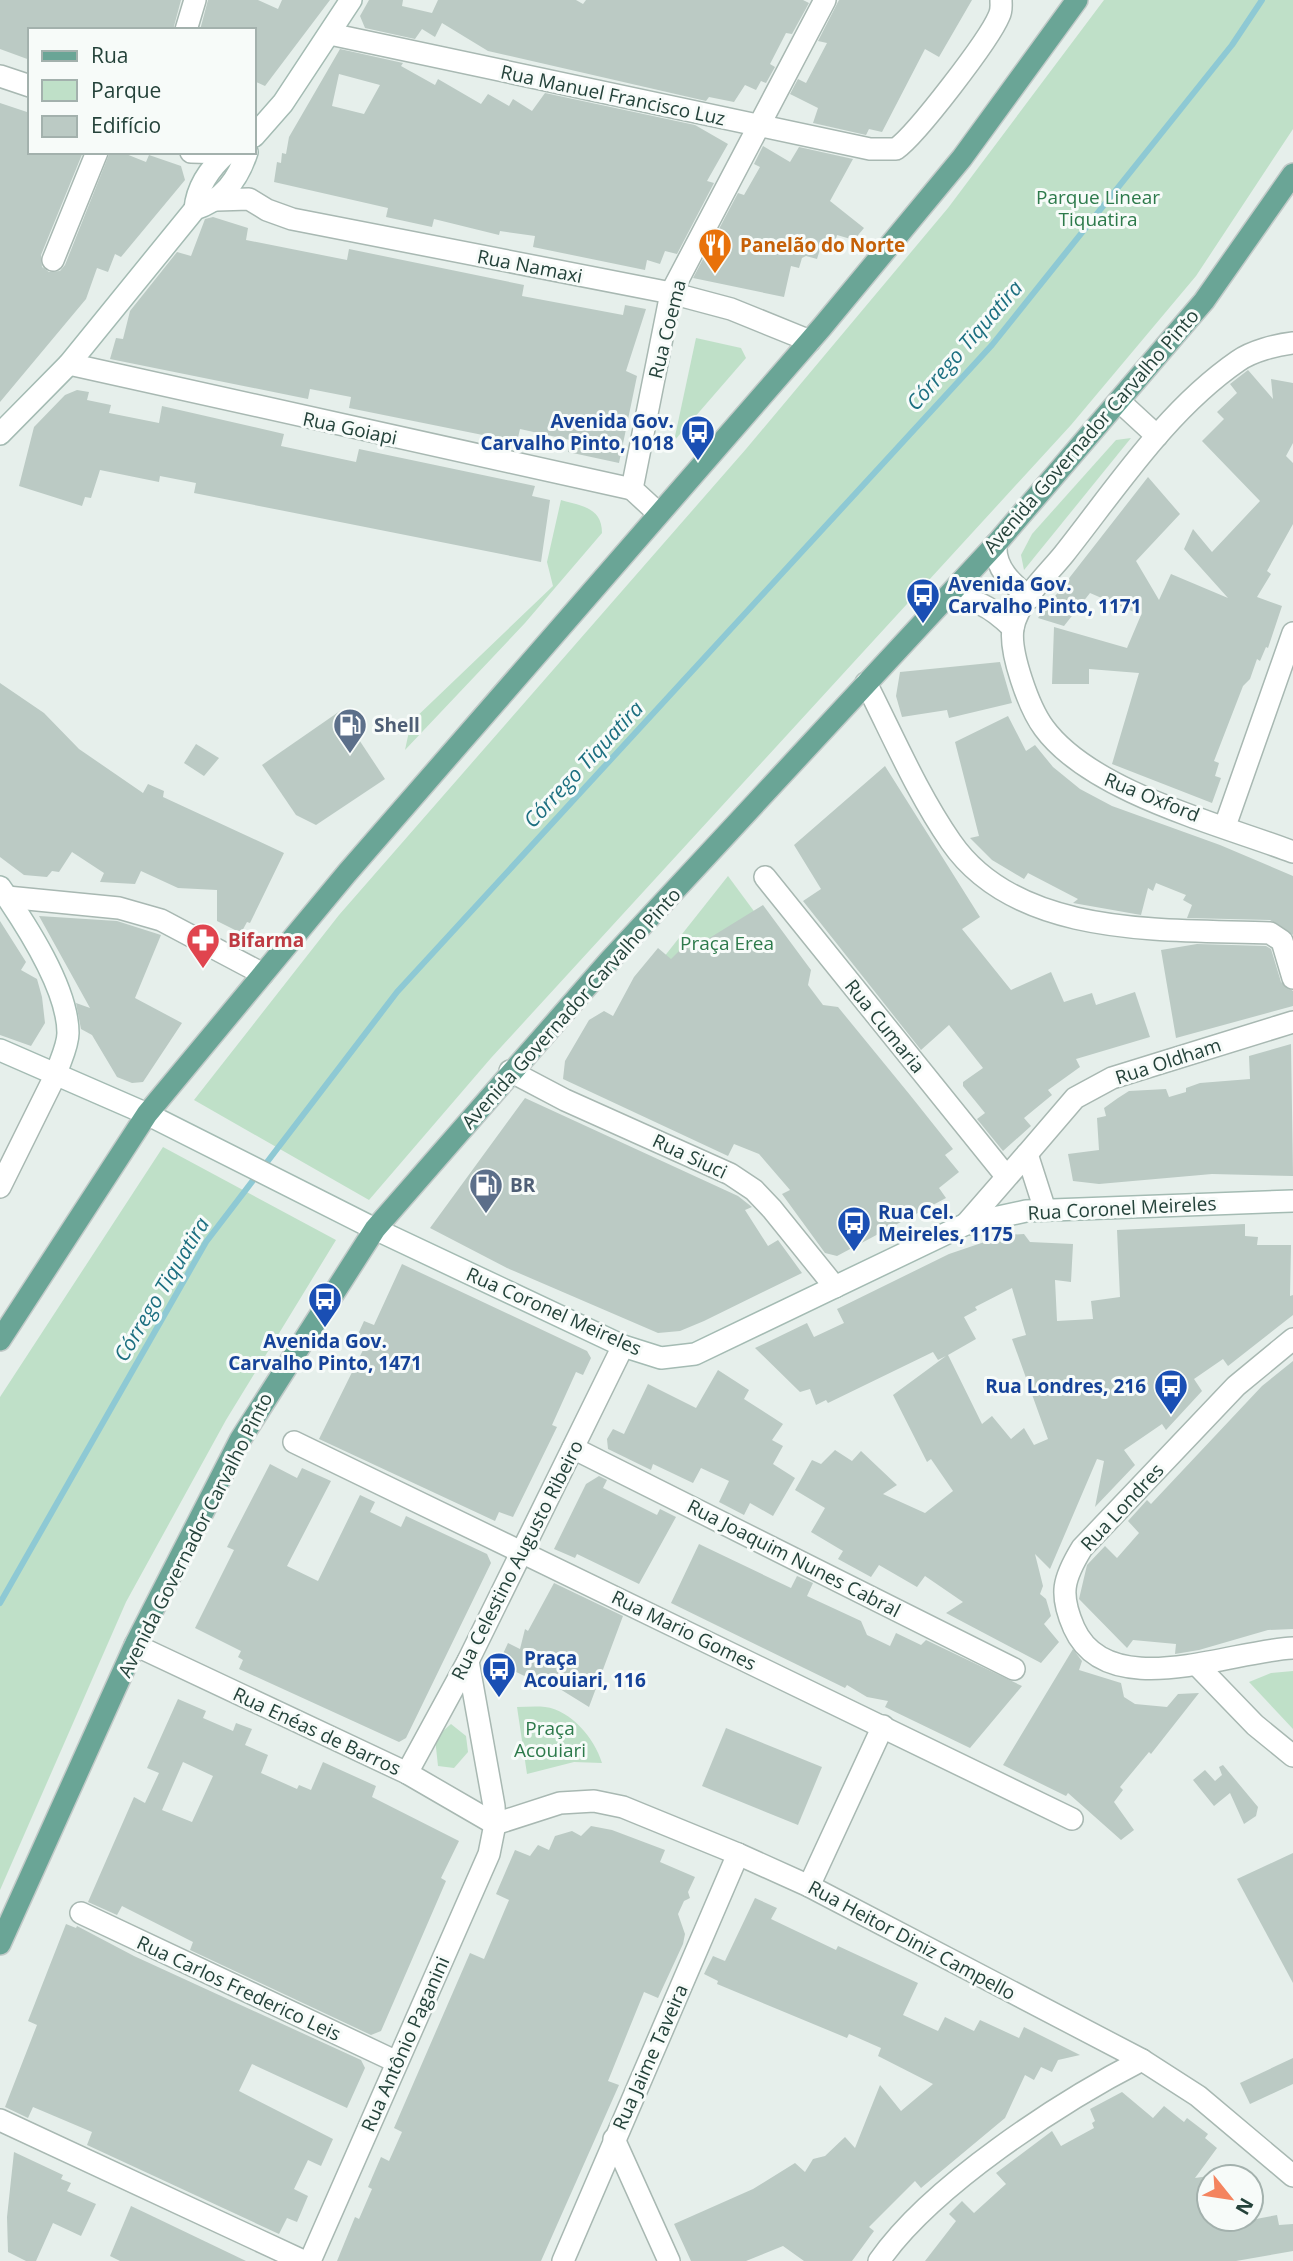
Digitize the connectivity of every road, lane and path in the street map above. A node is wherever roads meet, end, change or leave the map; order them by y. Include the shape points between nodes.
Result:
1 (195, 0) edge
2 (351, 0) edge
3 (825, 0) edge
4 (1000, 0) edge
5 (1077, 0) edge
6 (187, 28) edge
7 (330, 34) junction
8 (0, 76) edge
9 (28, 85) edge
10 (759, 126) junction
11 (256, 134) edge
12 (96, 154) edge
13 (192, 154) edge
14 (214, 154) edge
15 (236, 155) edge
16 (1293, 174) edge
17 (209, 192) junction
18 (249, 199) junction
19 (53, 260) dead end
20 (671, 293) junction
21 (810, 341) junction
22 (1293, 343) edge
23 (69, 364) junction
24 (1119, 401) junction
25 (0, 434) edge
26 (1157, 436) junction
27 (632, 489) junction
28 (658, 513) junction
29 (996, 544) junction
30 (1030, 598) junction
31 (942, 601) junction
32 (1013, 628) junction
33 (1293, 633) edge
34 (866, 683) junction
35 (1225, 826) junction
36 (1293, 852) edge
37 (765, 877) dead end
38 (3, 892) edge
39 (263, 974) junction
40 (1293, 978) edge
41 (1293, 1022) edge
42 (0, 1050) edge
43 (510, 1071) junction
44 (56, 1074) junction
45 (147, 1114) junction
46 (1027, 1154) junction
47 (1006, 1176) junction
48 (0, 1187) edge
49 (1293, 1201) edge
50 (1045, 1210) junction
51 (966, 1224) junction
52 (375, 1229) junction
53 (835, 1287) junction
54 (1293, 1339) edge
55 (0, 1340) edge
56 (623, 1346) junction
57 (294, 1442) dead end
58 (573, 1448) junction
59 (522, 1552) junction
60 (135, 1646) junction
61 (1293, 1648) edge
62 (467, 1661) junction
63 (1197, 1665) junction
64 (1014, 1669) dead end
65 (883, 1726) junction
66 (1293, 1756) edge
67 (407, 1773) junction
68 (1072, 1819) dead end
69 (495, 1824) junction
70 (738, 1854) junction
71 (809, 1886) junction
72 (81, 1913) dead end
73 (0, 1944) edge
74 (1142, 2060) junction
75 (397, 2062) junction
76 (0, 2120) edge
77 (614, 2139) junction
78 (1293, 2176) edge
79 (303, 2261) edge
80 (310, 2261) edge
81 (563, 2261) edge
82 (670, 2261) edge
83 (879, 2261) edge

1 - 6 street
2 - 7 street
3 - 10 street, Rua Coema
4 - 10 street, Rua Manuel Francisco Luz via 1001,12 991,30 896,149 870,149
5 - 21 main road via 962,158
7 - 10 street, Rua Manuel Francisco Luz
7 - 11 street
8 - 9 street
10 - 20 street, Rua Coema
12 - 19 street
13 - 17 street
14 - 15 street
15 - 17 street via 212,167
15 - 18 street
16 - 24 main road, Avenida Governador Carvalho Pinto via 1204,301
17 - 18 street, Rua Namaxi
17 - 23 street
18 - 20 street, Rua Namaxi via 292,219
20 - 21 street, Rua Namaxi via 731,309
20 - 27 street, Rua Coema
21 - 28 main road
22 - 26 street via 1240,359 1198,393
23 - 25 street
23 - 27 street, Rua Goiapi
24 - 26 street
24 - 29 main road, Avenida Governador Carvalho Pinto
26 - 30 street
27 - 28 street
28 - 39 main road
29 - 30 street via 995,555 1003,571
29 - 31 main road, Avenida Governador Carvalho Pinto
30 - 32 street
31 - 32 street via 971,599 990,607
31 - 34 main road, Avenida Governador Carvalho Pinto
32 - 35 street, Rua Oxford via 1019,672 1044,727 1079,763 1113,785
33 - 35 street
34 - 40 street via 952,844 983,875 1032,904 1118,928 1270,933 1282,941
34 - 43 main road, Avenida Governador Carvalho Pinto
35 - 36 street, Rua Oxford
37 - 47 street, Rua Cumaria
38 - 39 street via 119,908 161,920
38 - 44 street via 62,998 68,1033
39 - 45 main road
41 - 46 street, Rua Oldham via 1112,1078 1075,1098
42 - 44 street, Rua Coronel Meireles
43 - 52 main road, Avenida Governador Carvalho Pinto
43 - 53 street, Rua Siuci via 754,1189
44 - 45 street, Rua Coronel Meireles
44 - 48 street
45 - 52 street, Rua Coronel Meireles
45 - 55 main road
46 - 47 street, Rua Oldham
46 - 50 street
47 - 51 street, Rua Oldham
49 - 50 street, Rua Coronel Meireles
50 - 51 street, Rua Coronel Meireles
51 - 53 street, Rua Coronel Meireles
52 - 56 street, Rua Coronel Meireles
52 - 60 main road, Avenida Governador Carvalho Pinto via 250,1421
53 - 56 street, Rua Coronel Meireles via 695,1354 661,1358
54 - 63 street, Rua Londres via 1236,1386 1082,1548 1067,1573 1063,1604 1080,1641 1104,1660 1140,1668
56 - 58 street, Rua Celestino Augusto Ribeiro
57 - 59 street, Rua Mario Gomes
58 - 59 street, Rua Celestino Augusto Ribeiro
58 - 64 street, Rua Joaquim Nunes Cabral
59 - 62 street, Rua Celestino Augusto Ribeiro
59 - 65 street, Rua Mario Gomes
60 - 67 street, Rua Enéas de Barros
60 - 73 main road, Avenida Governador Carvalho Pinto
61 - 63 street, Rua Londres
62 - 67 street, Rua Celestino Augusto Ribeiro
62 - 69 street
63 - 66 street via 1255,1725
65 - 68 street, Rua Mario Gomes
65 - 71 street
67 - 69 street, Rua Enéas de Barros
69 - 70 street, Rua Heitor Diniz Campello via 560,1803 594,1801 623,1807
69 - 75 street, Rua Antônio Paganini via 489,1854
70 - 71 street, Rua Heitor Diniz Campello
70 - 77 street, Rua Jaime Taveira
71 - 74 street, Rua Heitor Diniz Campello
72 - 75 street, Rua Carlos Frederico Leis
74 - 78 street, Rua Heitor Diniz Campello via 1198,2096
74 - 83 street via 1033,2125 947,2191
75 - 80 street, Rua Antônio Paganini
76 - 79 street
77 - 81 street, Rua Jaime Taveira
77 - 82 street

